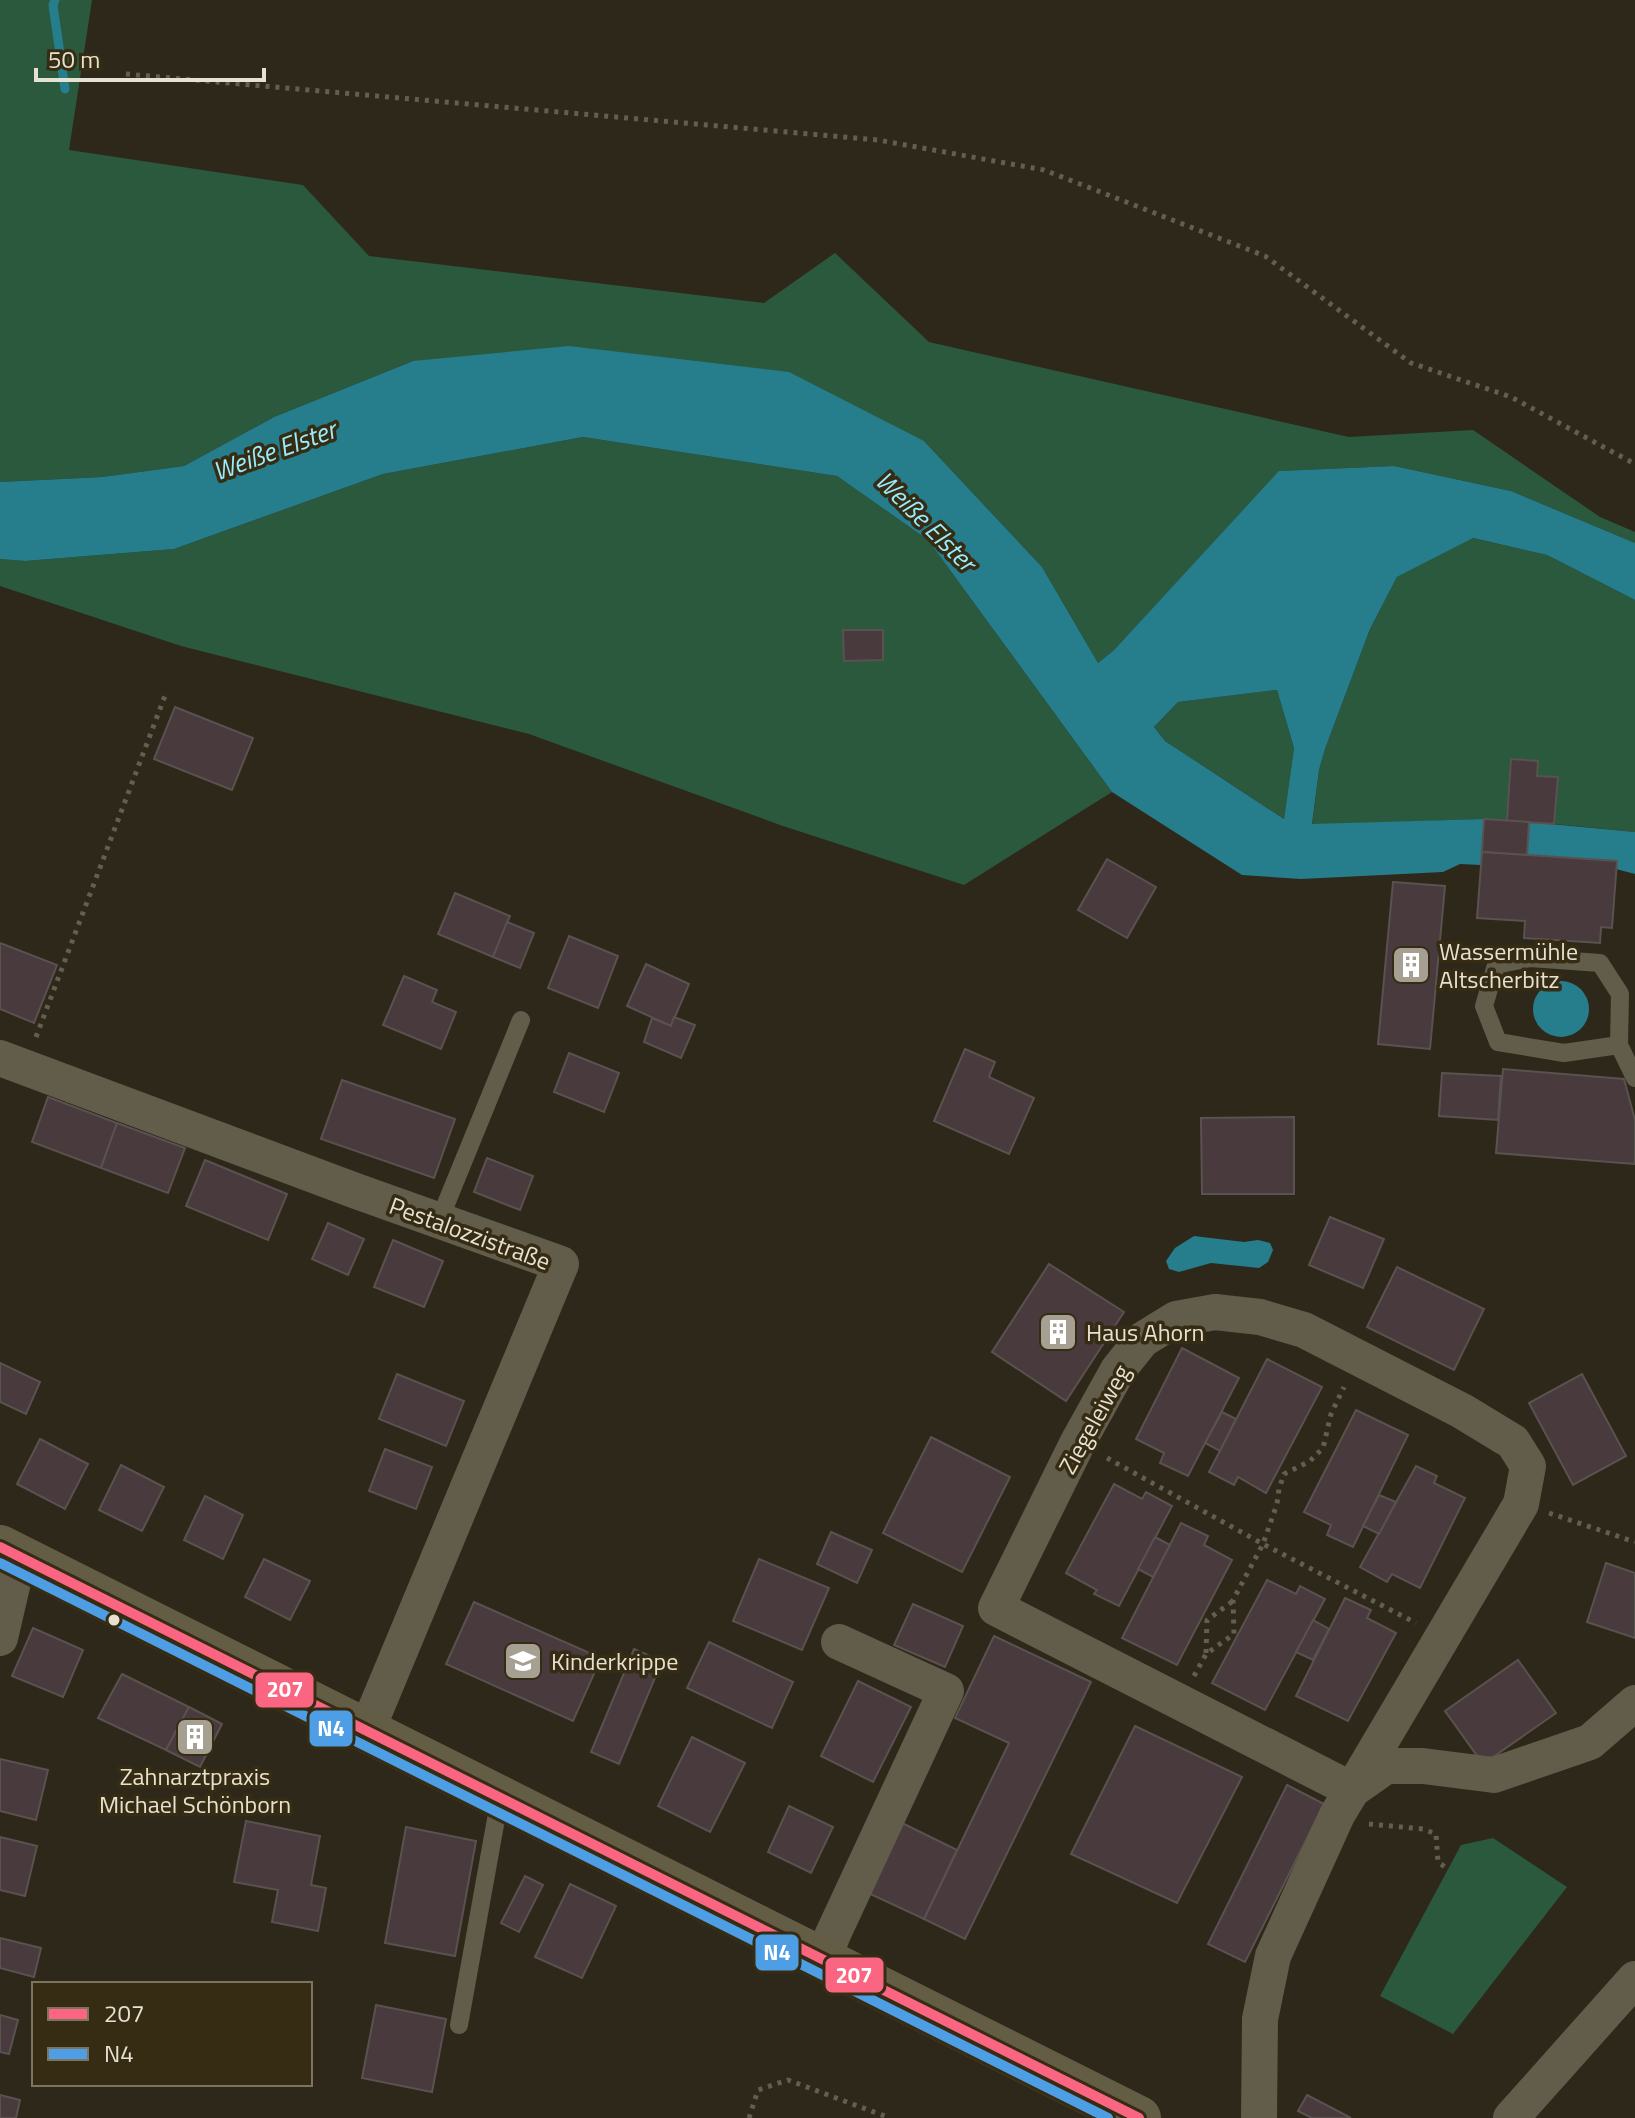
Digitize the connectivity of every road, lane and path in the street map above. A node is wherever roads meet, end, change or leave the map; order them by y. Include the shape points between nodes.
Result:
1 (126, 74) dead end
2 (1635, 464) edge
3 (166, 693) dead end
4 (521, 1020) dead end
5 (1619, 1045) junction
6 (12, 1063) edge
7 (1635, 1078) edge
8 (439, 1221) junction
9 (1358, 1358) junction
10 (1078, 1442) junction
11 (1521, 1504) junction
12 (1635, 1542) edge
13 (1263, 1544) junction
14 (10, 1551) edge
15 (1233, 1600) junction
16 (1443, 1637) junction
17 (0, 1638) edge
18 (839, 1642) dead end
19 (1206, 1654) junction
20 (1409, 1694) junction
21 (1181, 1701) junction
22 (1635, 1703) edge
23 (367, 1730) junction
24 (1423, 1766) junction
25 (500, 1797) junction
26 (1344, 1803) junction
27 (1448, 1869) dead end
28 (823, 1958) junction
29 (1635, 1979) edge
30 (459, 2025) dead end
31 (749, 2118) edge
32 (890, 2118) edge
33 (1139, 2118) edge
34 (1259, 2118) edge
35 (1511, 2118) edge

1 - 2 path via 878,140 1044,170 1265,256 1411,363 1511,397
3 - 6 path
4 - 8 lane
5 - 5 lane via 1564,1053 1498,1042 1484,1006 1496,965 1530,958 1600,963 1620,994
5 - 7 lane
6 - 8 street, Pestalozzistraße
8 - 23 street, Pestalozzistraße via 561,1264
9 - 10 street, Ziegeleiweg via 1304,1330 1260,1317 1215,1312 1176,1319 1142,1340 1118,1370
9 - 11 street, Ziegeleiweg via 1513,1442 1528,1466
9 - 13 path via 1331,1414 1323,1448 1284,1474
10 - 13 path
10 - 21 street, Ziegeleiweg via 996,1608
11 - 12 path
11 - 16 street, Ziegeleiweg
13 - 15 path
13 - 16 path
14 - 17 street
14 - 23 street
15 - 19 path via 1207,1620
15 - 19 path via 1234,1634
16 - 20 street, Ziegeleiweg
18 - 28 street via 946,1691
19 - 21 path
20 - 24 street
20 - 26 street, Ziegeleiweg
21 - 26 street, Ziegeleiweg
22 - 24 street via 1590,1742 1494,1775
23 - 25 street
24 - 26 street via 1386,1766
25 - 28 street
25 - 30 lane
26 - 27 path via 1368,1824 1436,1834 1438,1862
26 - 34 street, Ziegeleiweg via 1273,1956 1260,2019
28 - 33 street
29 - 35 street
31 - 32 path via 758,2090 788,2080

